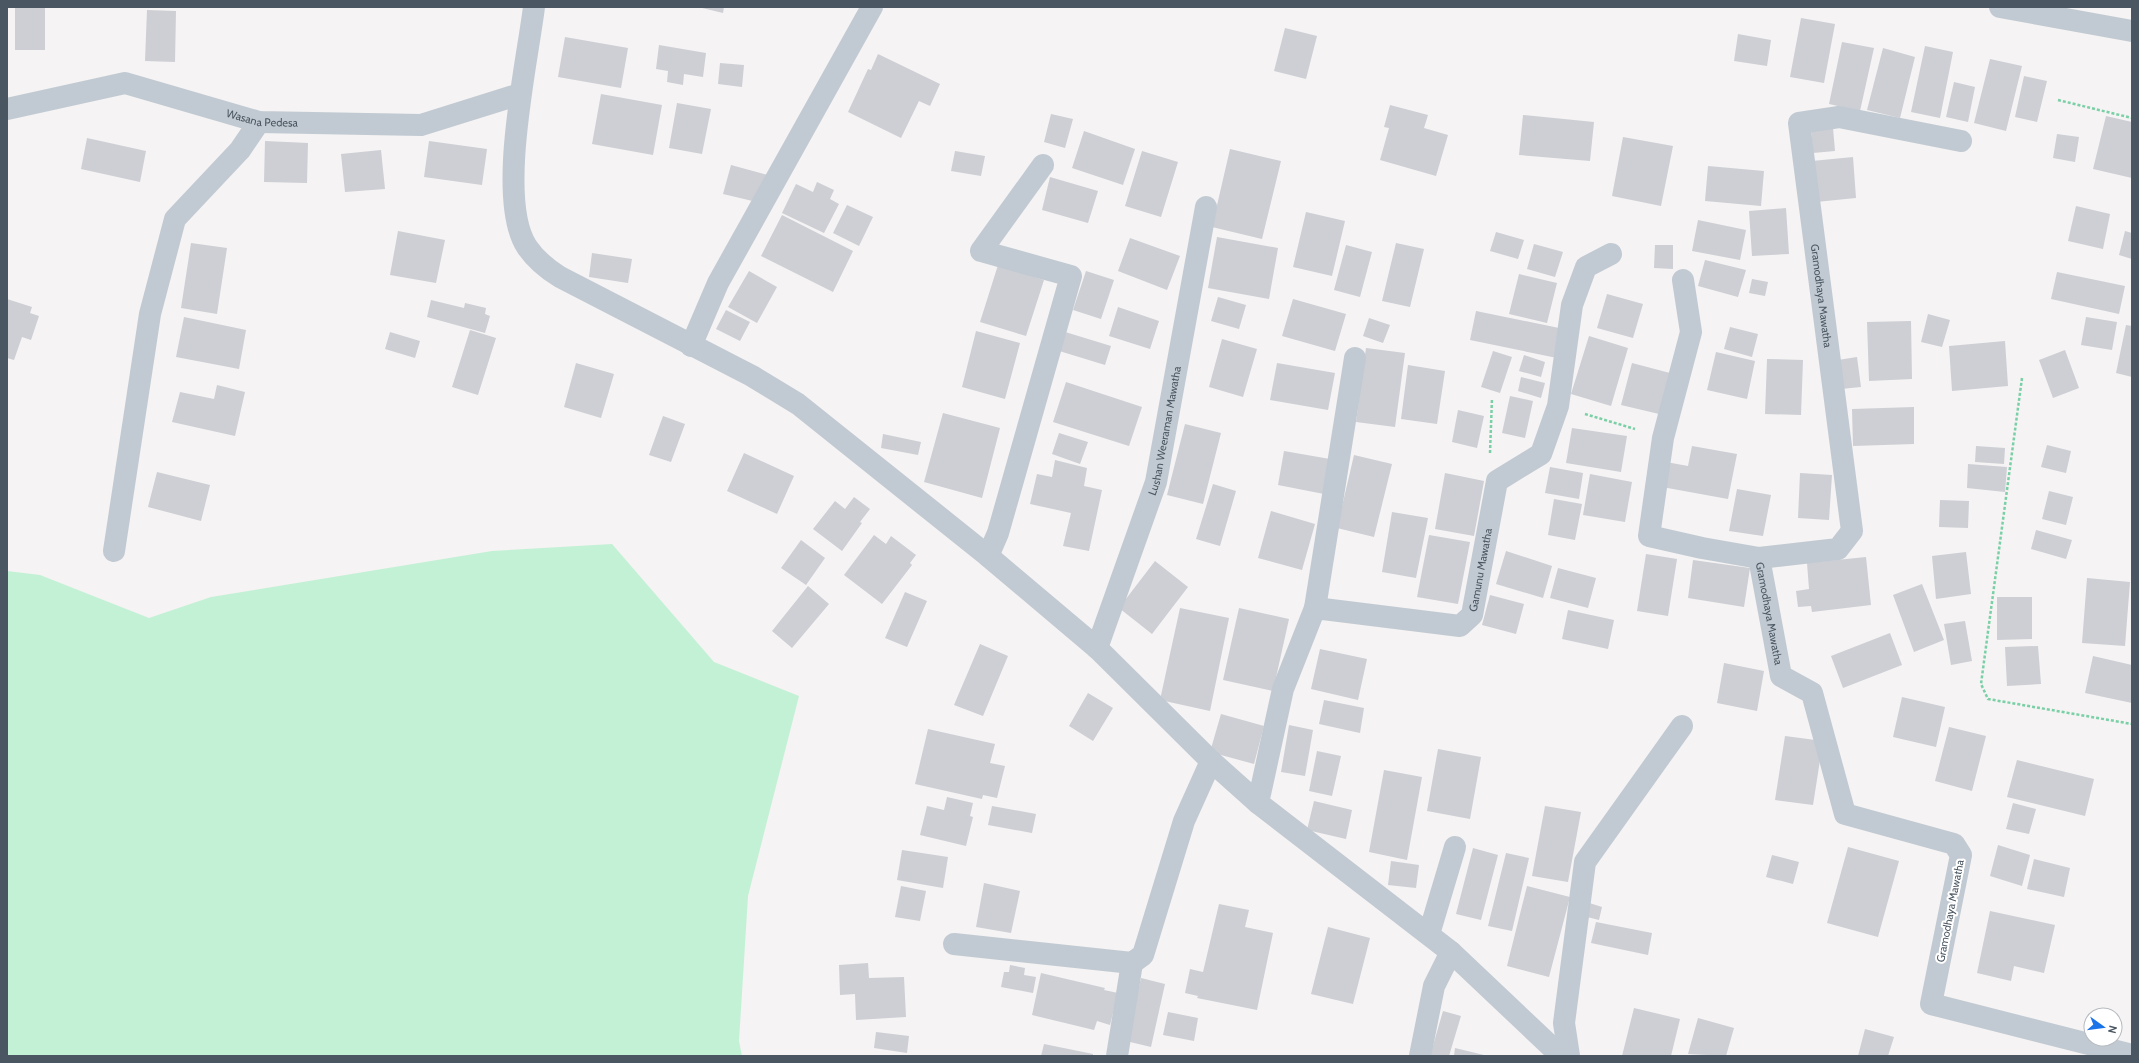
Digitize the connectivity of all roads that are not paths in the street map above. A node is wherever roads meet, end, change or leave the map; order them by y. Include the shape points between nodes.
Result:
1 (534, 7) edge
2 (872, 7) edge
3 (2000, 7) edge
4 (2132, 31) edge
5 (520, 94) junction
6 (7, 110) edge
7 (259, 122) junction
8 (1960, 141) dead end
9 (1043, 166) dead end
10 (1206, 207) dead end
11 (1611, 254) dead end
12 (1683, 280) dead end
13 (690, 346) junction
14 (1355, 358) dead end
15 (114, 551) dead end
16 (988, 556) junction
17 (1759, 558) junction
18 (1315, 608) junction
19 (1097, 648) junction
20 (1682, 726) dead end
21 (1211, 761) junction
22 (1258, 803) junction
23 (1455, 847) dead end
24 (1429, 934) junction
25 (954, 944) dead end
26 (1450, 952) junction
27 (1132, 963) junction
28 (2132, 1055) edge
29 (1117, 1056) edge
30 (1420, 1056) edge
31 (1561, 1056) edge
32 (1569, 1056) edge

1 - 5 street
2 - 13 street via 718,283
3 - 4 street
5 - 7 street, Wasana Pedesa via 421,125
5 - 13 street via 512,189 516,222 526,246 541,264 560,278
6 - 7 street, Wasana Pedesa via 125,83
7 - 15 street via 240,150 175,219 150,314
8 - 17 street, Gramodhaya Mawatha via 1839,118 1799,123 1852,531 1838,549
9 - 16 street via 981,252 1071,276 998,533
10 - 19 street, Lushan Weeraman Mawatha via 1156,482
11 - 18 street, Gamunu Mawatha via 1586,267 1572,305 1558,406 1541,454 1497,481 1472,615 1460,626
12 - 17 street via 1691,332 1663,438 1649,536
13 - 16 street via 752,376 798,404
14 - 18 street
16 - 19 street
17 - 28 street, Gramodhaya Mawatha via 1781,676 1812,693 1845,814 1954,844 1961,855 1931,1004
18 - 22 street via 1283,689
19 - 21 street
20 - 32 street via 1585,862 1564,1023
21 - 22 street
21 - 27 street via 1184,821 1143,955
22 - 24 street
23 - 24 street
24 - 26 street
25 - 27 street
26 - 30 street via 1434,986
26 - 31 street
27 - 29 street

